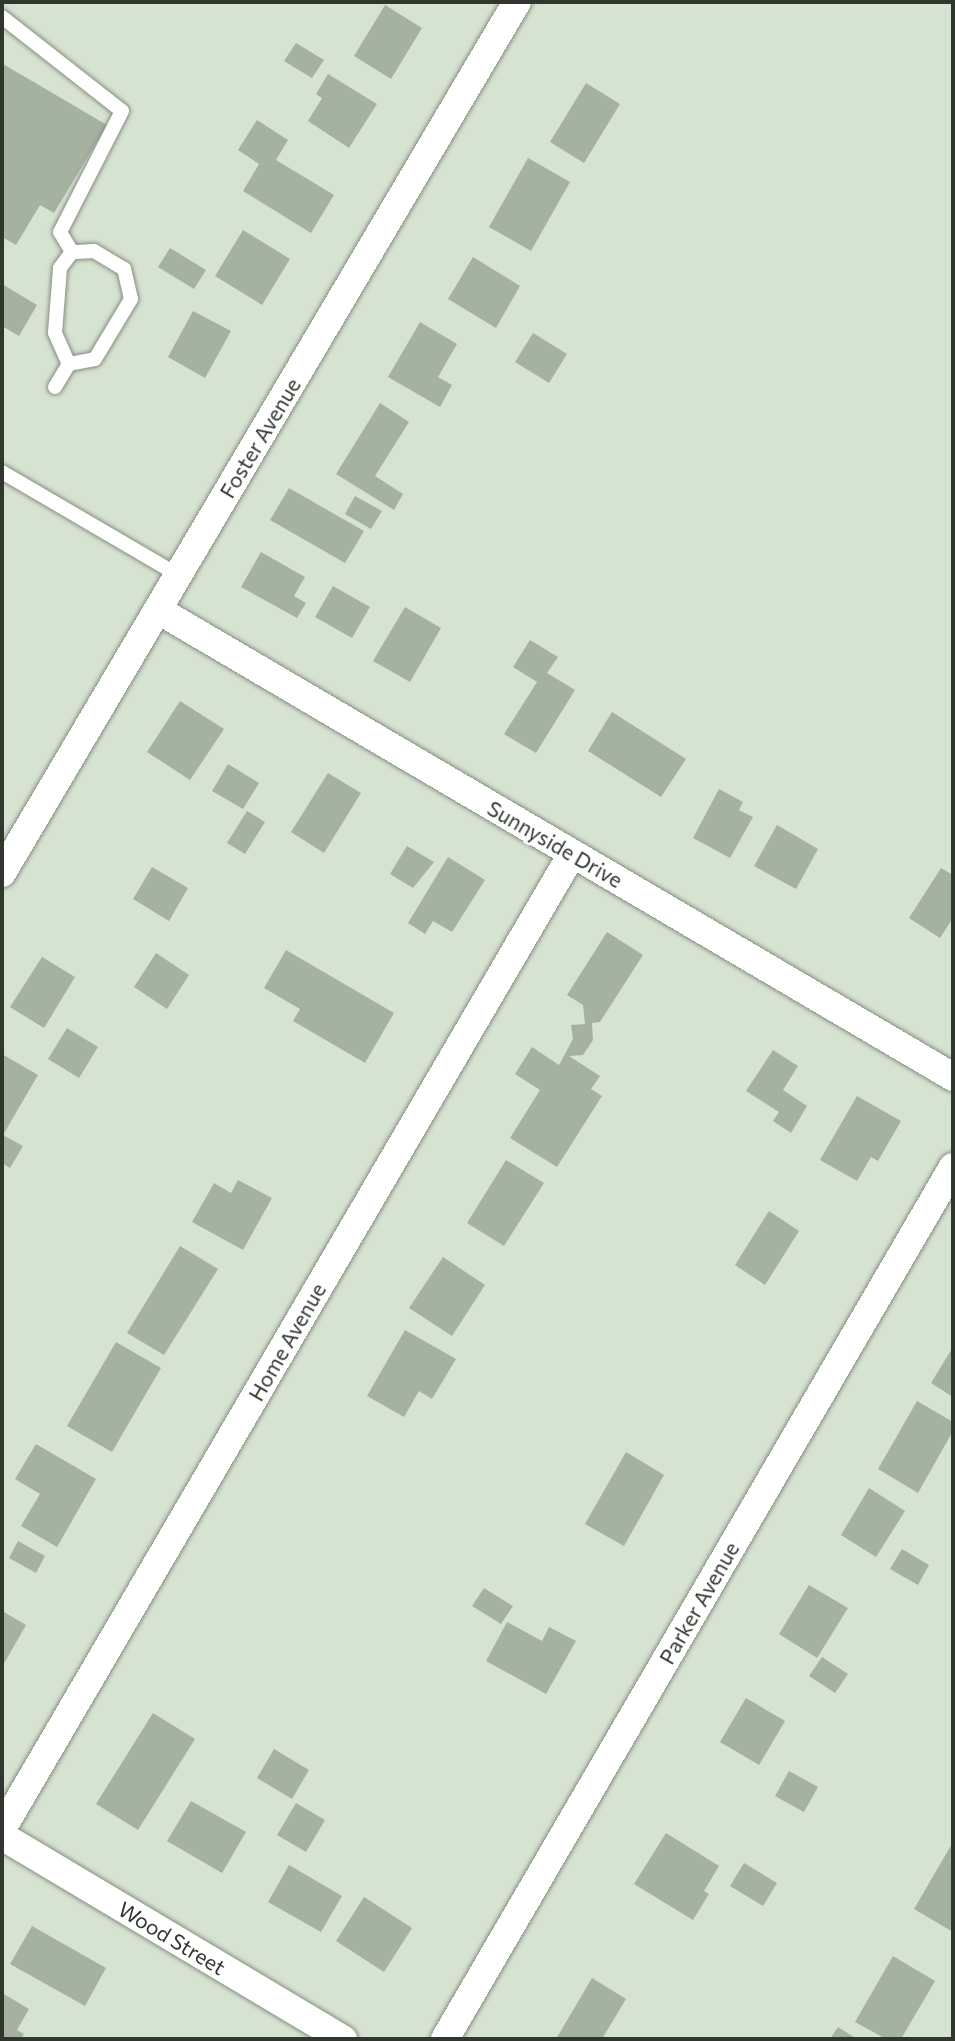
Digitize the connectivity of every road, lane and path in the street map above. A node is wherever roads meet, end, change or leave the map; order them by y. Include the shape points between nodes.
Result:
1 (517, 2) edge
2 (2, 17) edge
3 (72, 252) junction
4 (69, 364) junction
5 (55, 387) dead end
6 (2, 472) edge
7 (178, 575) junction
8 (158, 610) junction
9 (572, 854) junction
10 (2, 873) edge
11 (953, 1077) edge
12 (953, 1167) edge
13 (2, 1829) edge
14 (2, 1836) edge
15 (343, 2039) edge
16 (445, 2039) edge

1 - 7 street, Foster Avenue
2 - 3 lane via 122,111 60,232
3 - 4 lane via 60,268 55,334
3 - 4 lane via 94,251 124,269 131,299 95,359
4 - 5 lane
6 - 7 lane
7 - 8 street, Foster Avenue
8 - 9 street, Sunnyside Drive
8 - 10 street, Foster Avenue
9 - 11 street, Sunnyside Drive
9 - 13 street, Home Avenue
12 - 16 street, Parker Avenue
14 - 15 street, Wood Street

